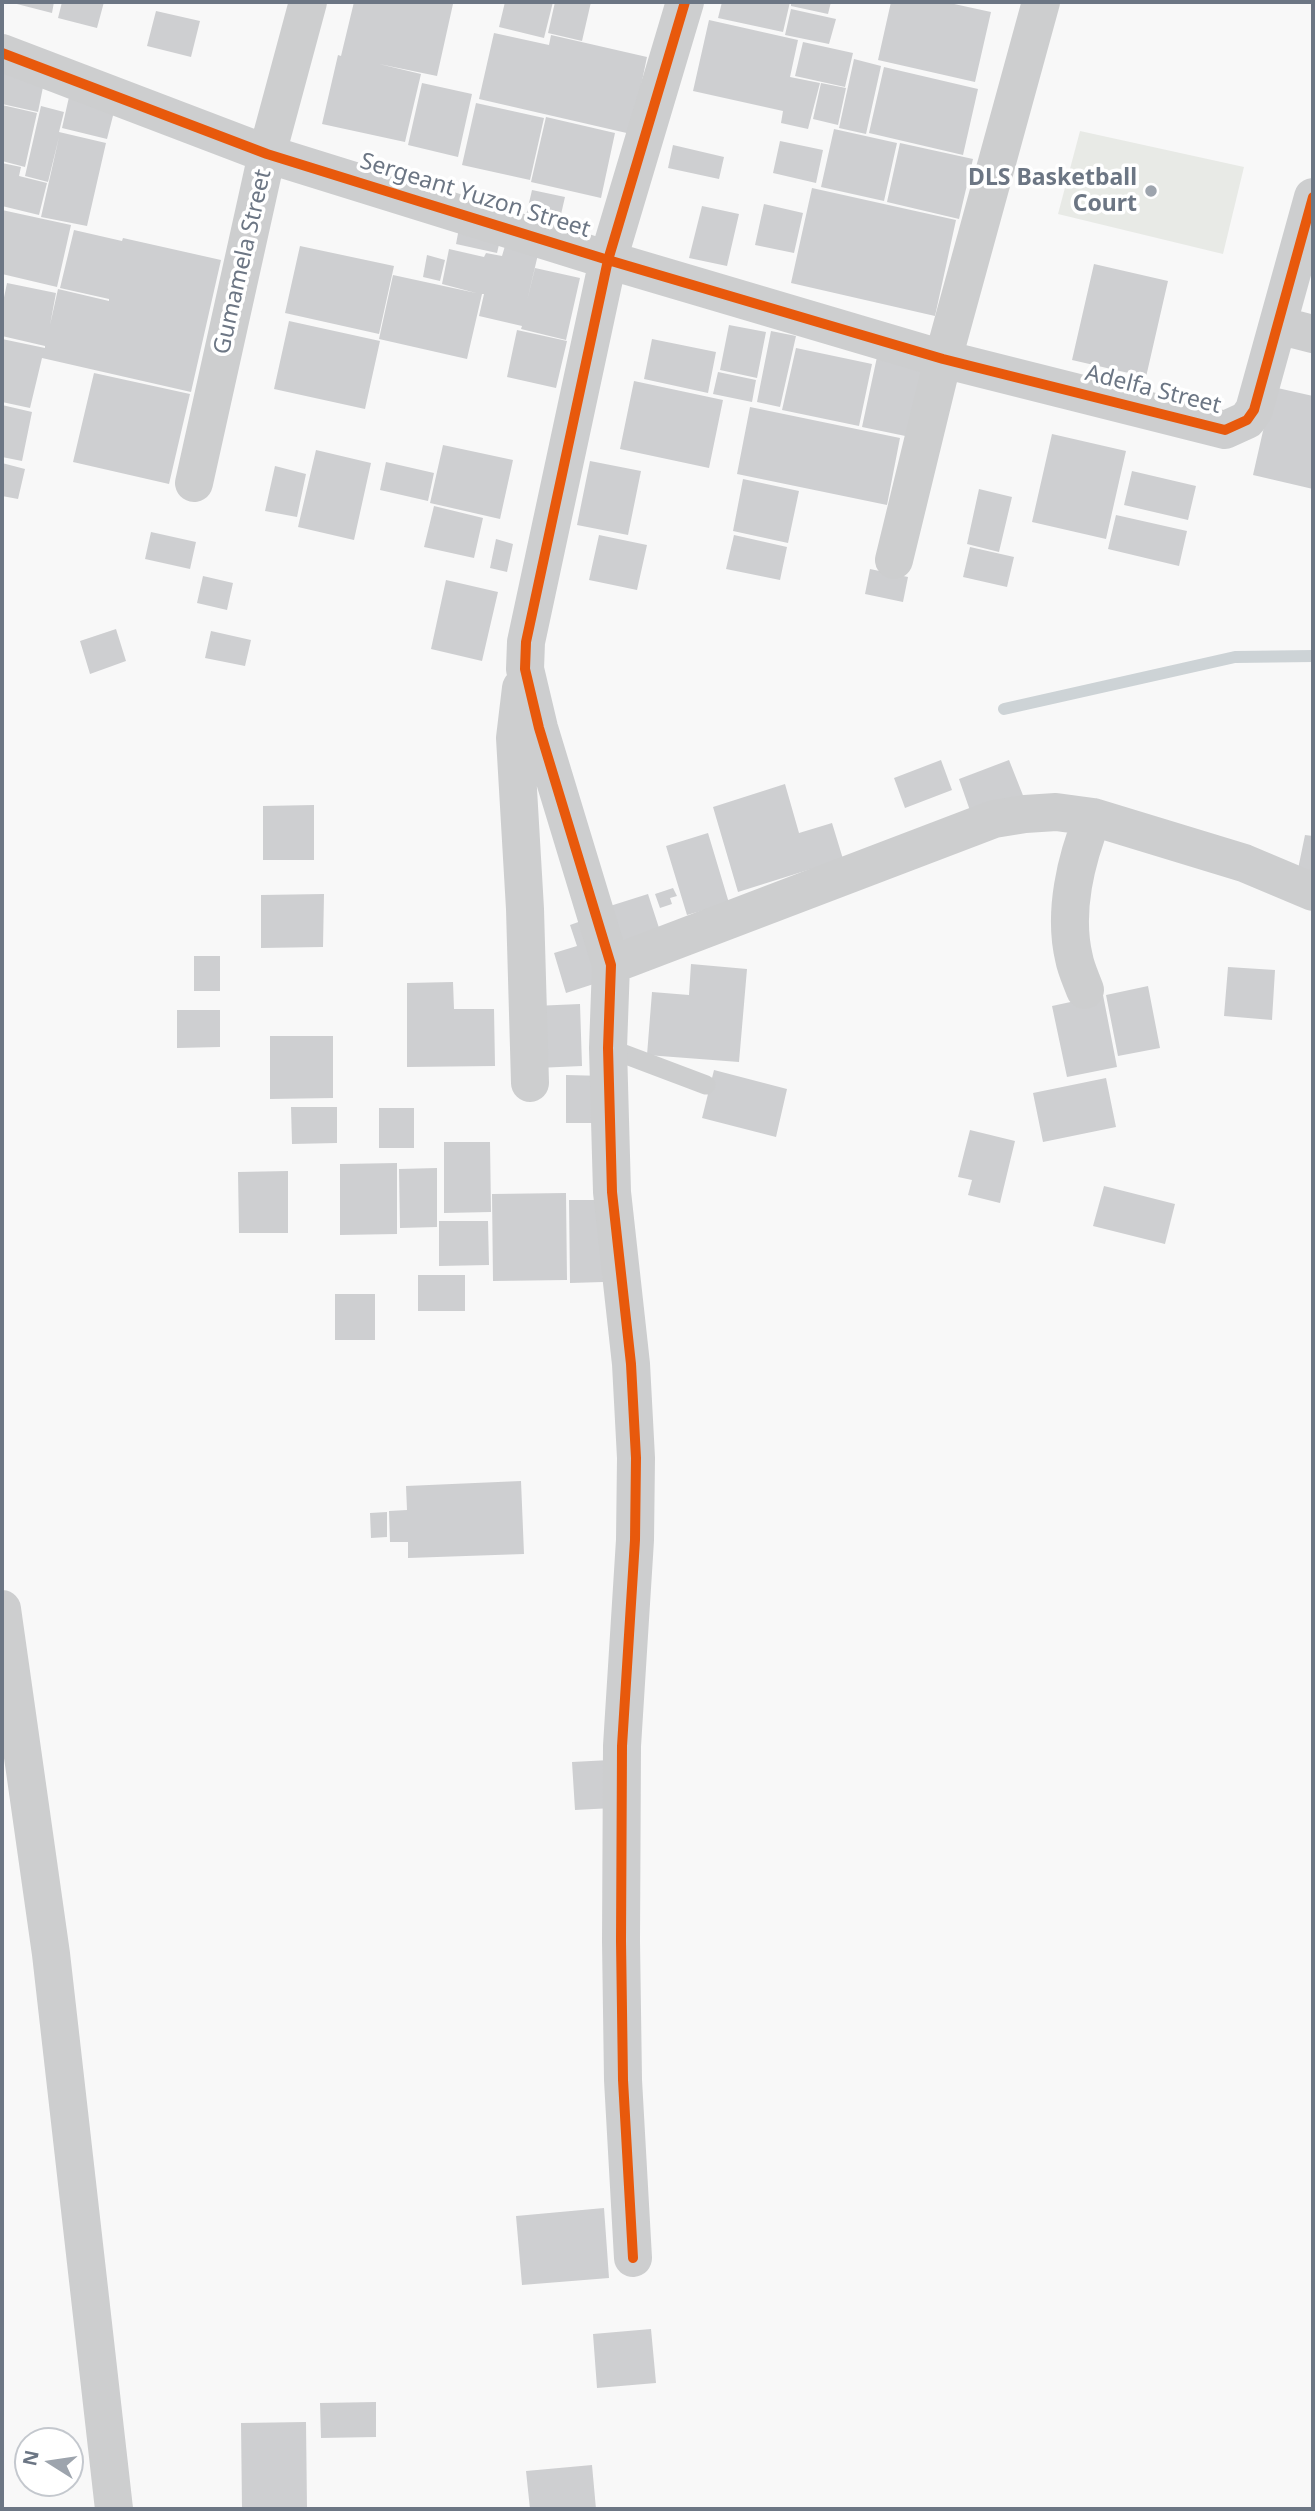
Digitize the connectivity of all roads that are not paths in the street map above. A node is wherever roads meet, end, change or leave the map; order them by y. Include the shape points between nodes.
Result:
1 (308, 2) edge
2 (685, 2) edge
3 (1041, 2) edge
4 (2, 53) edge
5 (267, 154) junction
6 (1313, 197) edge
7 (608, 260) junction
8 (1296, 329) edge
9 (943, 359) junction
10 (194, 483) dead end
11 (894, 560) dead end
12 (525, 669) junction
13 (1093, 817) junction
14 (1313, 892) edge
15 (611, 965) junction
16 (1085, 990) dead end
17 (608, 1048) junction
18 (530, 1083) dead end
19 (706, 1085) dead end
20 (2, 1609) edge
21 (633, 2258) dead end
22 (114, 2509) edge

1 - 5 street, Gumamela Street
2 - 7 street
3 - 9 street
4 - 5 street, Sergeant Yuzon Street
5 - 7 street, Sergeant Yuzon Street
5 - 10 street, Gumamela Street
6 - 8 street, Adelfa Street
7 - 9 street, Sergeant Yuzon Street
7 - 12 street via 529,629
8 - 9 street, Adelfa Street via 1247,420 1224,430
9 - 11 street
12 - 15 street
12 - 18 street via 515,738
13 - 14 street via 1244,863
13 - 15 street via 1056,812 994,819
13 - 16 street via 1073,889 1071,932
15 - 17 street
17 - 19 lane
17 - 21 street via 612,1192 636,1458 622,1746 621,1941
20 - 22 street via 51,1954

